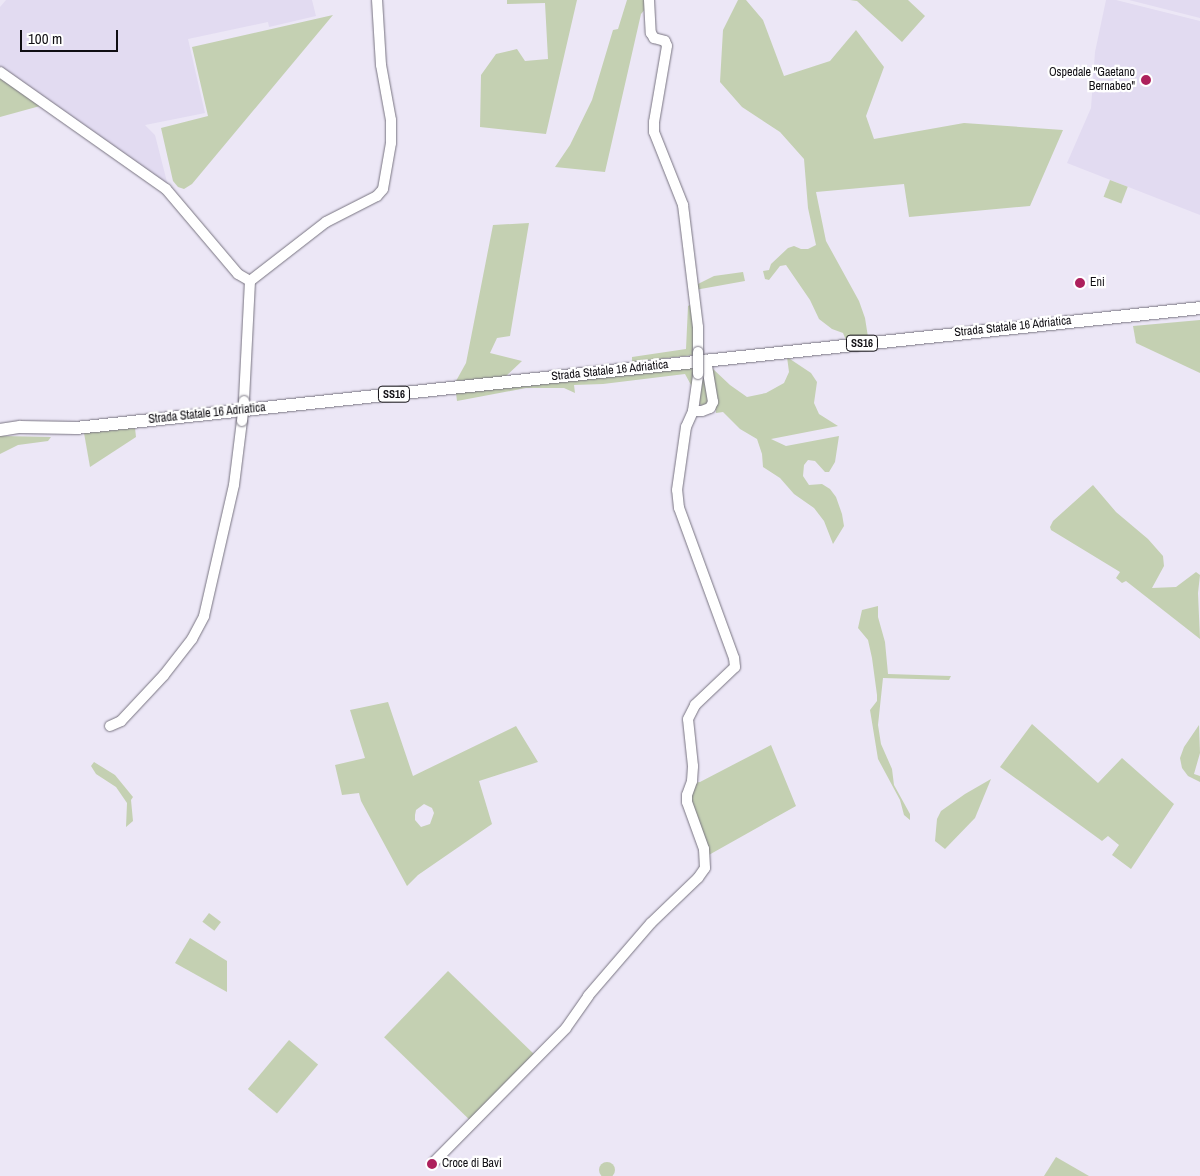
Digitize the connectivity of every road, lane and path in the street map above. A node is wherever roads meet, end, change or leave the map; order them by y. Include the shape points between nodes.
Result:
1 (377, 0) edge
2 (649, 0) edge
3 (0, 72) edge
4 (250, 281) junction
5 (1200, 308) edge
6 (705, 357) junction
7 (692, 411) junction
8 (0, 422) edge
9 (20, 427) junction
10 (0, 430) edge
11 (110, 726) dead end
12 (434, 1162) dead end

1 - 4 street via 381,65 391,120 391,143 383,189 377,196 326,222
2 - 6 street via 651,33 654,38 666,41 667,46 654,132 683,205 698,327
3 - 4 street via 166,189 238,274
4 - 11 street, bridge via 244,401 234,485 204,616 192,639 164,675 121,721
5 - 6 main road, Strada Statale 16 Adriatica / SS16
6 - 7 street, bridge via 698,374
6 - 7 street via 713,402 710,408
6 - 9 main road, Strada Statale 16 Adriatica / SS16 via 76,428
7 - 12 street via 682,446 677,490 679,508 735,667 695,704 688,719 693,766 687,802 704,850 704,868 588,996 566,1028
8 - 9 main road, Strada Statale 16 Adriatica / SS16
9 - 10 main road, Strada Statale 16 Adriatica / SS16

